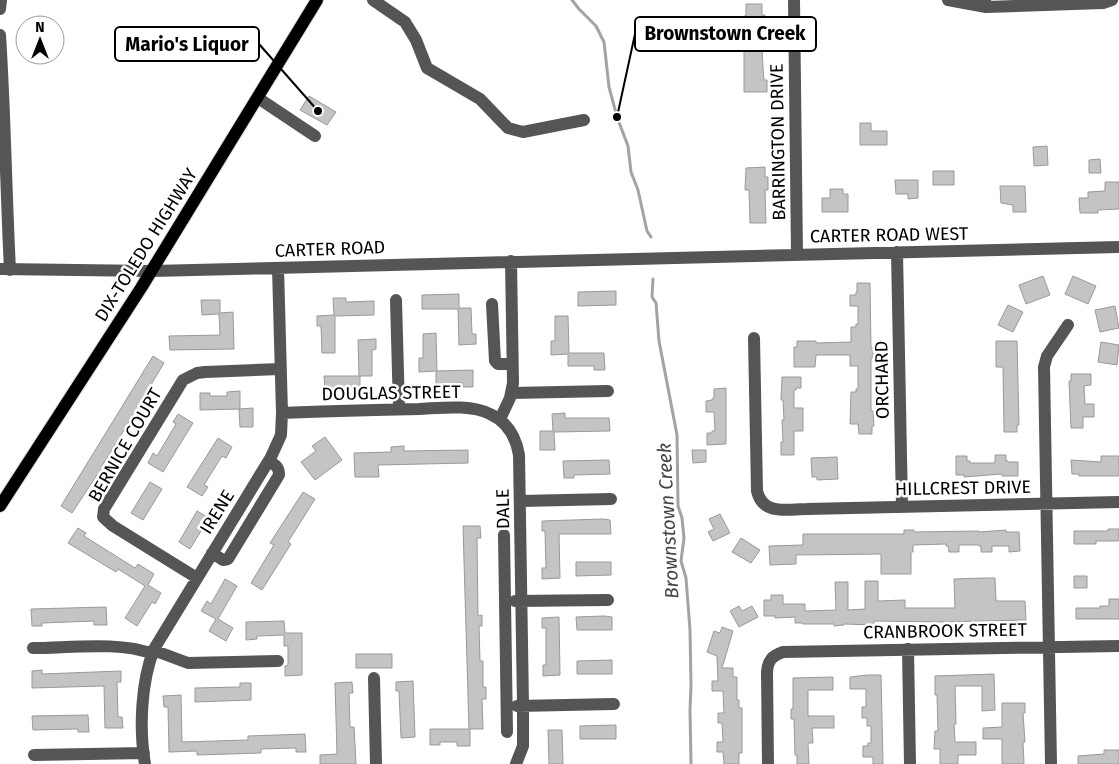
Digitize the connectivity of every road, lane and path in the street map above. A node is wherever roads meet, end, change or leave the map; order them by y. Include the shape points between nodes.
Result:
1 (1, 0) edge
2 (317, 0) edge
3 (372, 0) edge
4 (794, 0) edge
5 (948, 0) edge
6 (1112, 0) edge
7 (985, 3) edge
8 (0, 9) edge
9 (0, 35) edge
10 (258, 98) junction
11 (2, 106) edge
12 (584, 120) dead end
13 (315, 136) dead end
14 (1119, 246) edge
15 (897, 252) junction
16 (797, 254) junction
17 (660, 257) joint
18 (511, 261) junction
19 (278, 268) junction
20 (5, 270) edge
21 (152, 271) junction
22 (396, 300) dead end
23 (492, 304) dead end
24 (1068, 324) dead end
25 (754, 338) dead end
26 (512, 364) junction
27 (280, 370) junction
28 (608, 391) dead end
29 (512, 393) junction
30 (399, 409) junction
31 (282, 413) junction
32 (500, 419) junction
33 (611, 499) dead end
34 (521, 501) junction
35 (1119, 502) edge
36 (1046, 503) junction
37 (0, 506) edge
38 (902, 507) junction
39 (504, 535) dead end
40 (196, 578) junction
41 (608, 600) dead end
42 (505, 601) junction
43 (521, 601) junction
44 (1119, 646) edge
45 (1049, 647) junction
46 (33, 648) dead end
47 (908, 649) junction
48 (153, 652) junction
49 (278, 661) dead end
50 (374, 678) dead end
51 (614, 704) dead end
52 (523, 706) junction
53 (507, 707) junction
54 (508, 732) dead end
55 (34, 755) dead end
56 (144, 758) edge
57 (376, 764) edge
58 (516, 764) edge
59 (768, 764) edge
60 (910, 764) edge
61 (1051, 764) edge

1 - 8 street
2 - 10 main road, DIX-TOLEDO HIGHWAY
3 - 12 street via 405,22 427,68 480,99 508,128 523,132
4 - 16 street, BARRINGTON DRIVE
5 - 7 street
6 - 7 street via 1103,4
9 - 11 street
10 - 13 street
10 - 21 main road, DIX-TOLEDO HIGHWAY
11 - 20 street via 6,172
14 - 15 street, CARTER ROAD WEST
15 - 16 street, CARTER ROAD WEST
15 - 38 street, ORCHARD
16 - 17 street, CARTER ROAD WEST
17 - 18 street, CARTER ROAD
18 - 19 street, CARTER ROAD
18 - 26 street
19 - 21 street, CARTER ROAD
19 - 27 street, IRENE
20 - 21 street, CARTER ROAD
21 - 37 main road, DIX-TOLEDO HIGHWAY
22 - 30 street
23 - 26 street via 495,361
24 - 36 street via 1047,356 1044,367
25 - 38 street, HILLCREST DRIVE via 757,491 763,505 774,509
26 - 29 street
27 - 31 street, IRENE
27 - 40 street, BERNICE COURT via 205,372 183,380 104,509 103,516 113,526
28 - 29 street
29 - 32 street
30 - 31 street, DOUGLAS STREET
30 - 32 street, DOUGLAS STREET via 472,410
31 - 40 street, IRENE via 281,435 269,461
32 - 34 street, DALE via 517,444
33 - 34 street
34 - 43 street, DALE
35 - 36 street, HILLCREST DRIVE
36 - 38 street, HILLCREST DRIVE
36 - 45 street
39 - 42 street
40 - 48 street, IRENE
41 - 43 street
42 - 43 street
42 - 53 street
43 - 52 street, DALE
44 - 45 street, CRANBROOK STREET
45 - 47 street, CRANBROOK STREET
45 - 61 street
46 - 48 street via 126,647
47 - 59 street, CRANBROOK STREET via 790,651 772,657 767,672
47 - 60 street
48 - 49 street via 188,662
48 - 56 street, IRENE via 143,690
50 - 57 street
51 - 52 street
52 - 53 street
52 - 58 street, DALE via 523,746
53 - 54 street
55 - 56 street

